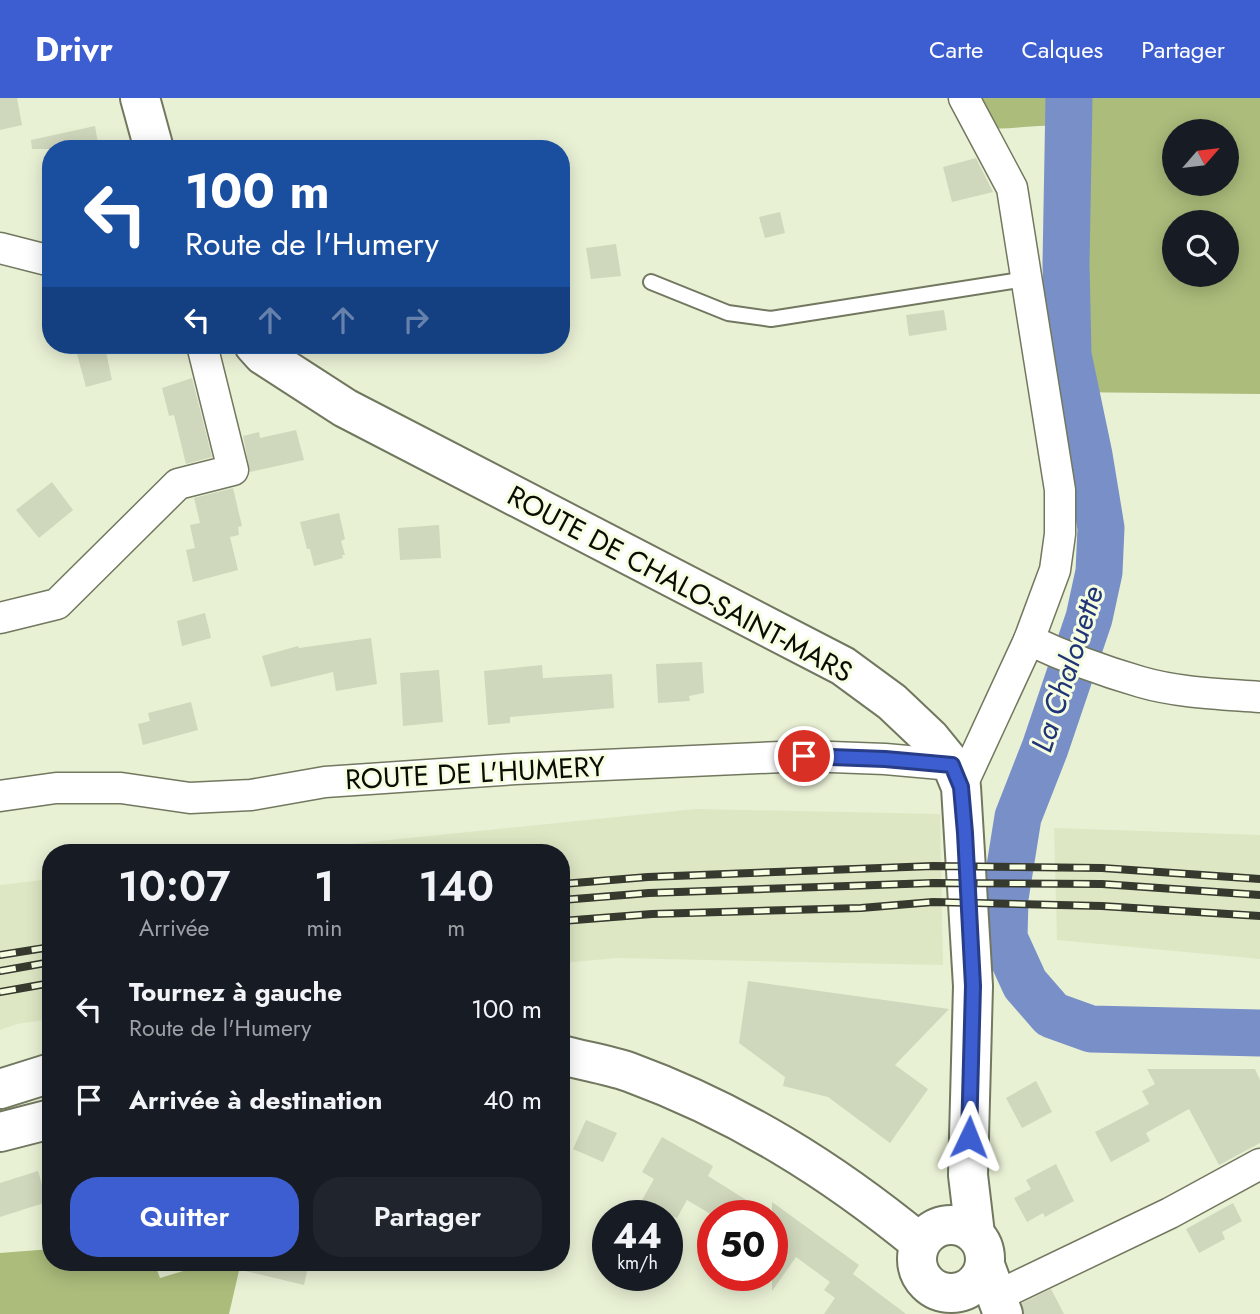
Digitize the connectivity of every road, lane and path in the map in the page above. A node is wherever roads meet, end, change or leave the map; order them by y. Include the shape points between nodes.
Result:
1 (140, 98) edge
2 (964, 98) edge
3 (152, 140) edge
4 (0, 248) edge
5 (42, 259) edge
6 (1026, 279) junction
7 (651, 282) dead end
8 (204, 354) edge
9 (262, 354) edge
10 (0, 618) edge
11 (1029, 640) junction
12 (1260, 697) edge
13 (956, 776) junction
14 (0, 796) edge
15 (570, 1057) edge
16 (42, 1076) edge
17 (0, 1089) edge
18 (42, 1121) edge
19 (0, 1132) edge
20 (1257, 1173) edge
21 (971, 1273) edge

1 - 3 main road
2 - 6 street via 1012,188
4 - 5 street
6 - 7 lane via 771,319 728,313
6 - 11 street via 1060,490 1055,570
8 - 10 street via 233,470 178,484 57,604
9 - 13 main road, ROUTE DE CHALO-SAINT-MARS via 345,408 843,666 892,702 930,738
11 - 12 street via 1143,682
11 - 13 street
13 - 14 street, ROUTE DE L'HUMERY via 885,759 804,756 325,782 251,795 190,798 121,788 56,788
13 - 21 main road via 973,986 968,1175
15 - 21 main road via 627,1072 725,1112 806,1158
16 - 17 main road
18 - 19 main road
20 - 21 street via 1170,1213

